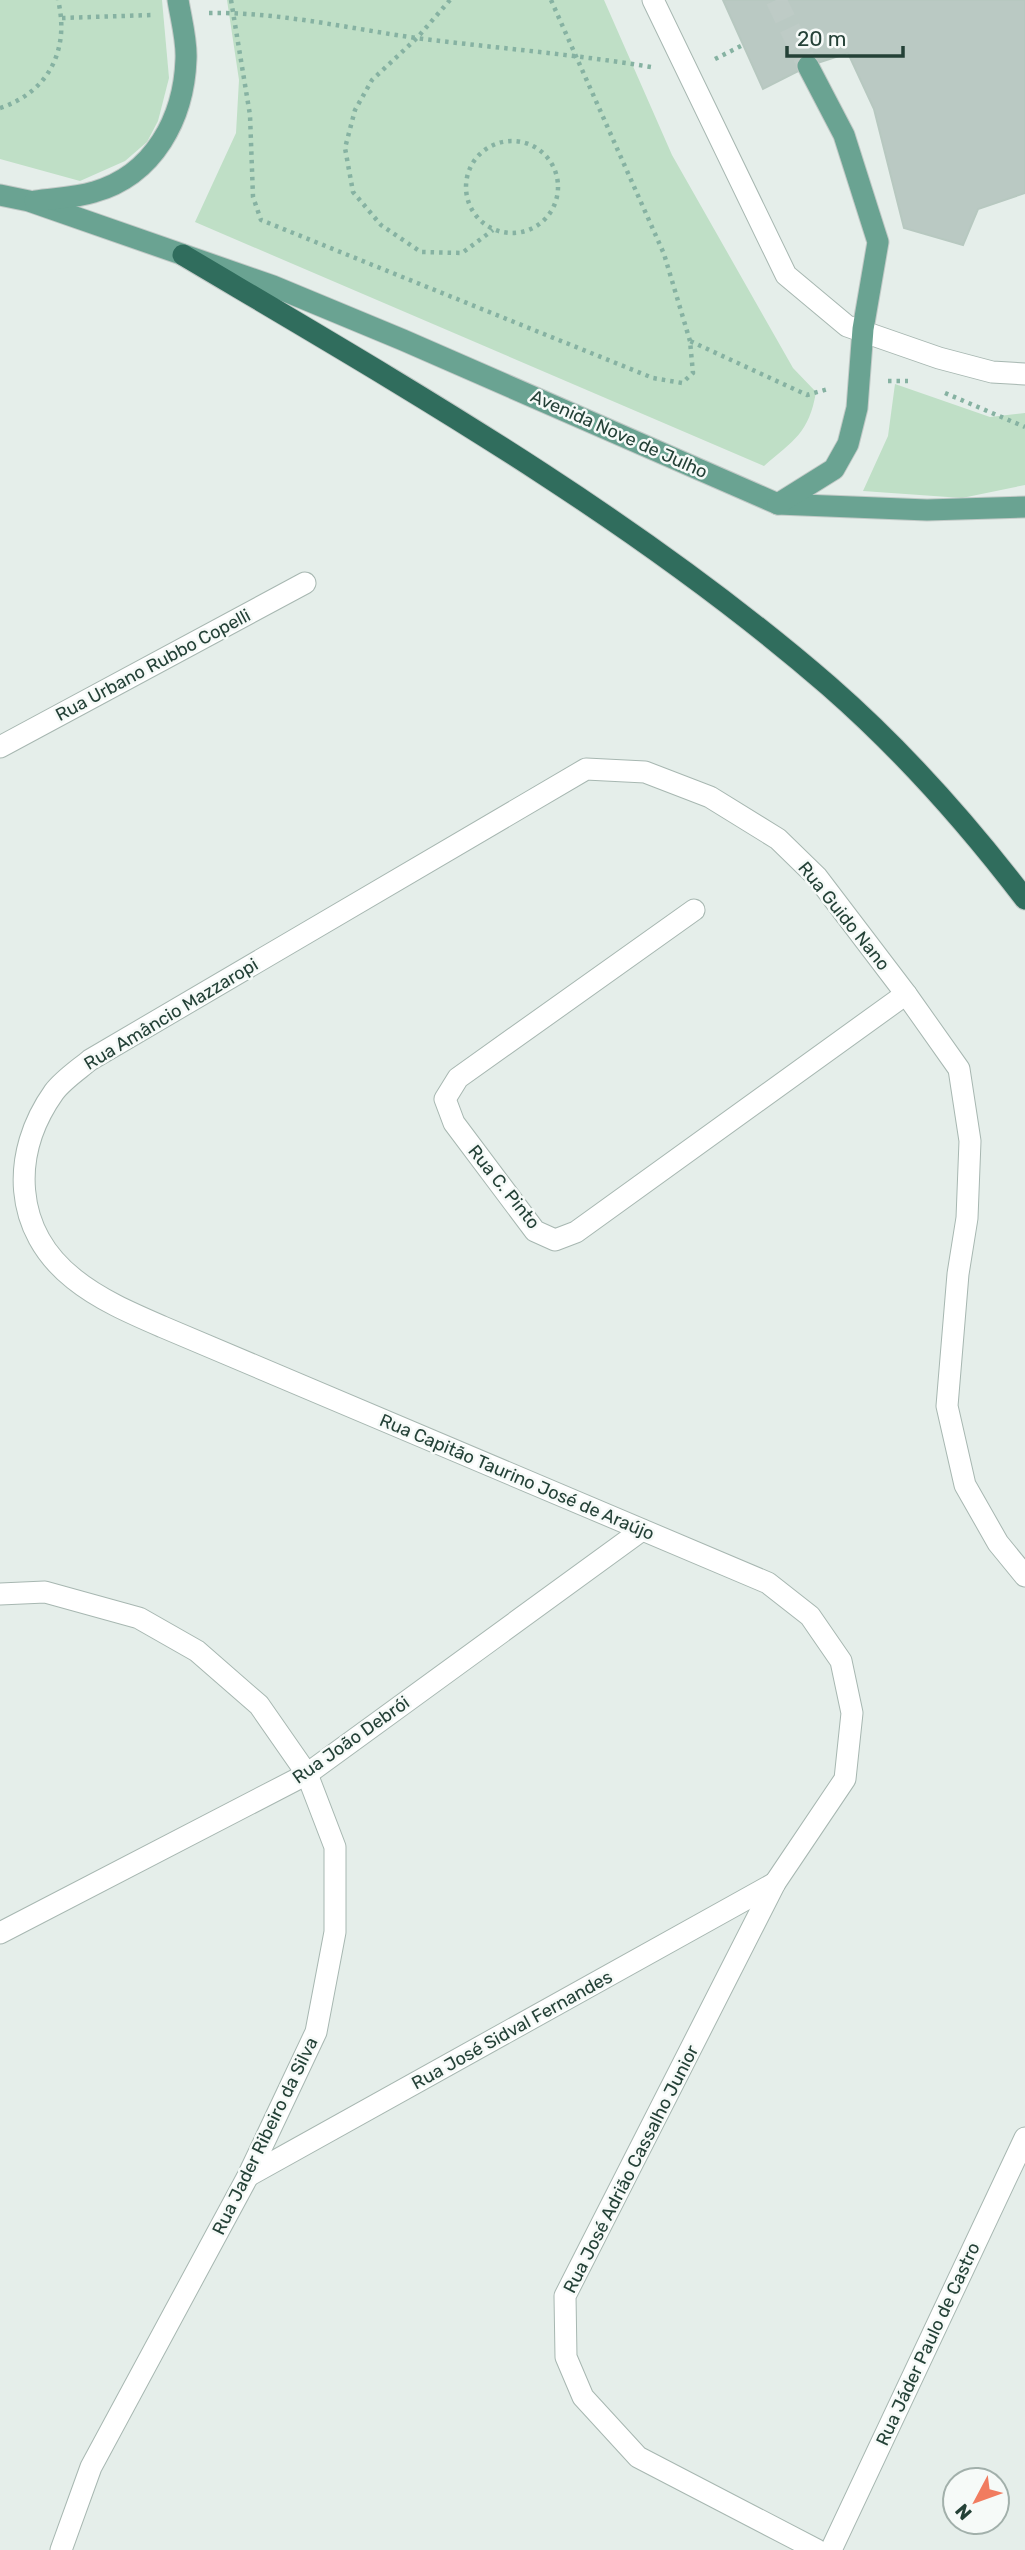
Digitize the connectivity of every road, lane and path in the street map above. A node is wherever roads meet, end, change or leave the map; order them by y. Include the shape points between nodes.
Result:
1 (58, 0) edge
2 (231, 0) edge
3 (450, 0) edge
4 (551, 0) edge
5 (653, 0) edge
6 (179, 7) edge
7 (233, 13) junction
8 (62, 18) junction
9 (417, 38) junction
10 (743, 45) dead end
11 (575, 54) junction
12 (808, 66) tunnel mouth
13 (688, 73) junction
14 (0, 108) edge
15 (0, 195) edge
16 (29, 201) junction
17 (493, 230) junction
18 (183, 255) junction
19 (863, 330) junction
20 (690, 341) junction
21 (1025, 374) edge
22 (859, 381) junction
23 (918, 381) dead end
24 (940, 391) dead end
25 (1025, 427) edge
26 (778, 504) junction
27 (1025, 507) edge
28 (305, 583) dead end
29 (0, 747) edge
30 (586, 769) joint
31 (1025, 899) edge
32 (694, 910) dead end
33 (906, 993) junction
34 (266, 1370) joint
35 (642, 1530) junction
36 (1025, 1576) edge
37 (0, 1594) edge
38 (307, 1774) junction
39 (775, 1883) junction
40 (0, 1933) edge
41 (1025, 2138) edge
42 (248, 2176) junction
43 (61, 2550) edge
44 (817, 2550) edge
45 (831, 2550) edge

1 - 8 path
2 - 7 path
3 - 9 path
4 - 11 path
5 - 13 street
6 - 7 path
6 - 8 path
6 - 16 main road via 186,58 181,99 171,131 153,156 125,178 94,192
7 - 9 path
7 - 20 path via 250,115 253,197 261,220 653,378 682,383 693,373
8 - 14 path via 57,59 47,77 33,92
9 - 11 path
9 - 17 path via 372,80 355,110 345,148 353,192 381,225 421,252 462,253
10 - 13 path
11 - 13 path
11 - 20 path via 664,254
12 - 19 main road via 844,135 878,242
13 - 19 street via 786,275 847,326
15 - 16 main road, Avenida Nove de Julho
16 - 18 main road, Avenida Nove de Julho
17 - 17 path via 469,204 466,182 470,168 477,156 505,141 535,148 555,171 558,187 552,209 537,226 523,232
18 - 26 main road, Avenida Nove de Julho via 404,340
18 - 31 highway via 397,381 529,465 711,591 830,687 926,781
19 - 21 street via 939,358 992,372
19 - 22 main road
20 - 22 path via 807,395
22 - 23 path
22 - 26 main road via 848,444 834,469
24 - 25 path
26 - 27 main road via 927,510
28 - 29 street, Rua Urbano Rubbo Copelli
30 - 33 street, Rua Guido Nano via 645,772 710,796 778,839 817,877
30 - 34 street, Rua Amâncio Mazzaropi via 90,1060 54,1092 25,1158 22,1186 29,1217 45,1251 74,1279 117,1307
32 - 33 street, Rua C. Pinto via 458,1078 445,1099 454,1123 535,1231 555,1240 576,1232
33 - 36 street, Rua Guido Nano via 959,1069 970,1141 967,1218 947,1406 965,1485 998,1543
34 - 35 street, Rua Capitão Taurino José de Araújo
35 - 38 street, Rua João Debrói
35 - 39 street, Rua Capitão Taurino José de Araújo via 768,1583 810,1616 841,1661 852,1713 845,1779
37 - 38 street, Rua Jader Ribeiro da Silva via 45,1592 139,1618 197,1651 259,1705
38 - 40 street, Rua João Debrói
38 - 42 street, Rua Jader Ribeiro da Silva via 335,1847 335,1932 316,2032
39 - 42 street, Rua José Sidval Fernandes
39 - 44 street, Rua José Adrião Cassalho Junior via 565,2296 566,2357 583,2397 638,2457
41 - 45 street, Rua Jáder Paulo de Castro
42 - 43 street, Rua Jader Ribeiro da Silva via 91,2466

